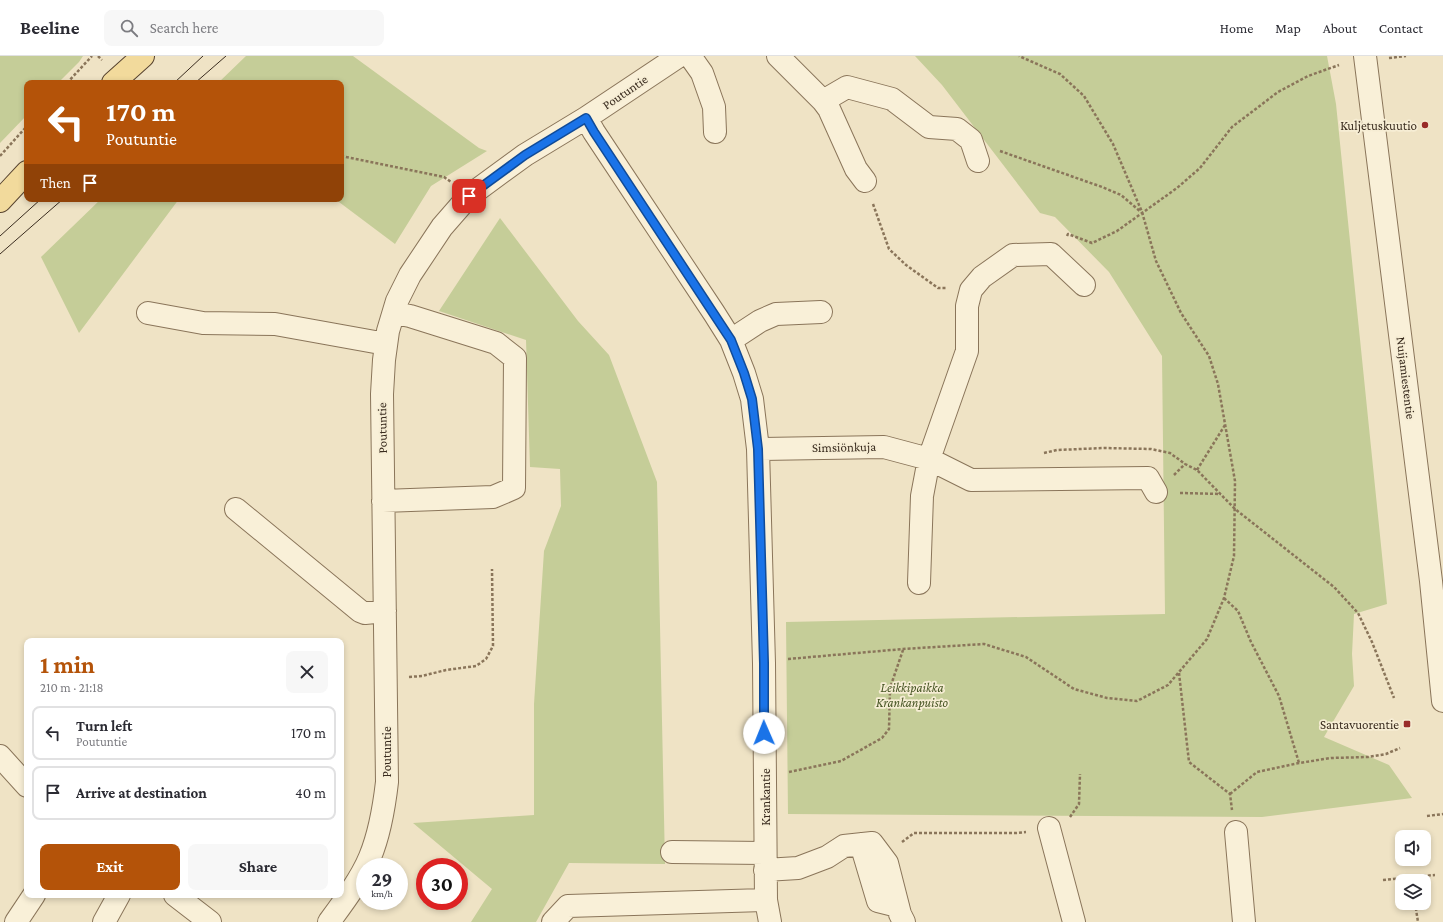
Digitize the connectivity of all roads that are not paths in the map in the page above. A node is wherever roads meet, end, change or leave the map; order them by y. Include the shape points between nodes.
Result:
1 (143, 56) edge
2 (679, 56) edge
3 (690, 56) edge
4 (778, 56) edge
5 (1375, 57) edge
6 (116, 80) edge
7 (823, 101) junction
8 (586, 118) junction
9 (715, 132) dead end
10 (978, 161) dead end
11 (24, 175) edge
12 (864, 181) road end
13 (0, 201) edge
14 (1084, 284) dead end
15 (821, 312) dead end
16 (148, 313) dead end
17 (394, 313) junction
18 (731, 340) junction
19 (386, 344) junction
20 (758, 449) junction
21 (929, 459) junction
22 (1156, 492) road end
23 (383, 501) junction
24 (236, 509) dead end
25 (919, 583) dead end
26 (385, 611) junction
27 (1443, 701) edge
28 (0, 756) edge
29 (0, 777) edge
30 (24, 783) edge
31 (24, 790) edge
32 (1058, 824) road end
33 (1236, 832) road end
34 (672, 852) dead end
35 (765, 861) junction
36 (32, 898) edge
37 (117, 898) edge
38 (179, 898) edge
39 (766, 900) junction
40 (901, 914) edge
41 (16, 922) edge
42 (104, 922) edge
43 (210, 922) edge
44 (329, 922) edge
45 (553, 922) edge
46 (770, 922) edge
47 (1074, 922) edge
48 (1244, 922) edge

1 - 6 main road
2 - 8 street, Poutuntie
3 - 9 street via 702,73 714,107
4 - 7 street
5 - 27 street, Nuijamiestentie
7 - 10 street via 847,87 892,99 929,127 957,129 971,140
7 - 12 street
8 - 17 street, Poutuntie via 525,155 469,196 442,227 410,274
8 - 18 street, Krankantie
11 - 13 main road
14 - 21 street via 1051,254 1013,255 982,277 971,290 967,306 967,351
15 - 18 street via 776,314
16 - 19 street via 203,323 275,324
17 - 19 street, Poutuntie
17 - 23 street via 496,343 515,358 514,488 493,497
18 - 20 street, Krankantie via 752,399
19 - 23 street, Poutuntie via 382,394
20 - 21 street, Simsiönkuja via 884,447
20 - 35 street, Krankantie via 764,663
21 - 22 street, Simsiönkuja via 971,480 1148,478
21 - 25 street via 922,496
23 - 26 street, Poutuntie
24 - 26 street via 360,611
26 - 44 street, Poutuntie via 387,782 383,814 370,858
28 - 30 street
29 - 31 street
32 - 47 street
33 - 48 street
34 - 35 street
35 - 39 street, Krankantie
35 - 40 street via 798,868 827,857 844,846 872,843 887,863
36 - 41 street
37 - 42 street
38 - 43 street
39 - 45 street via 568,906
39 - 46 street, Krankantie

